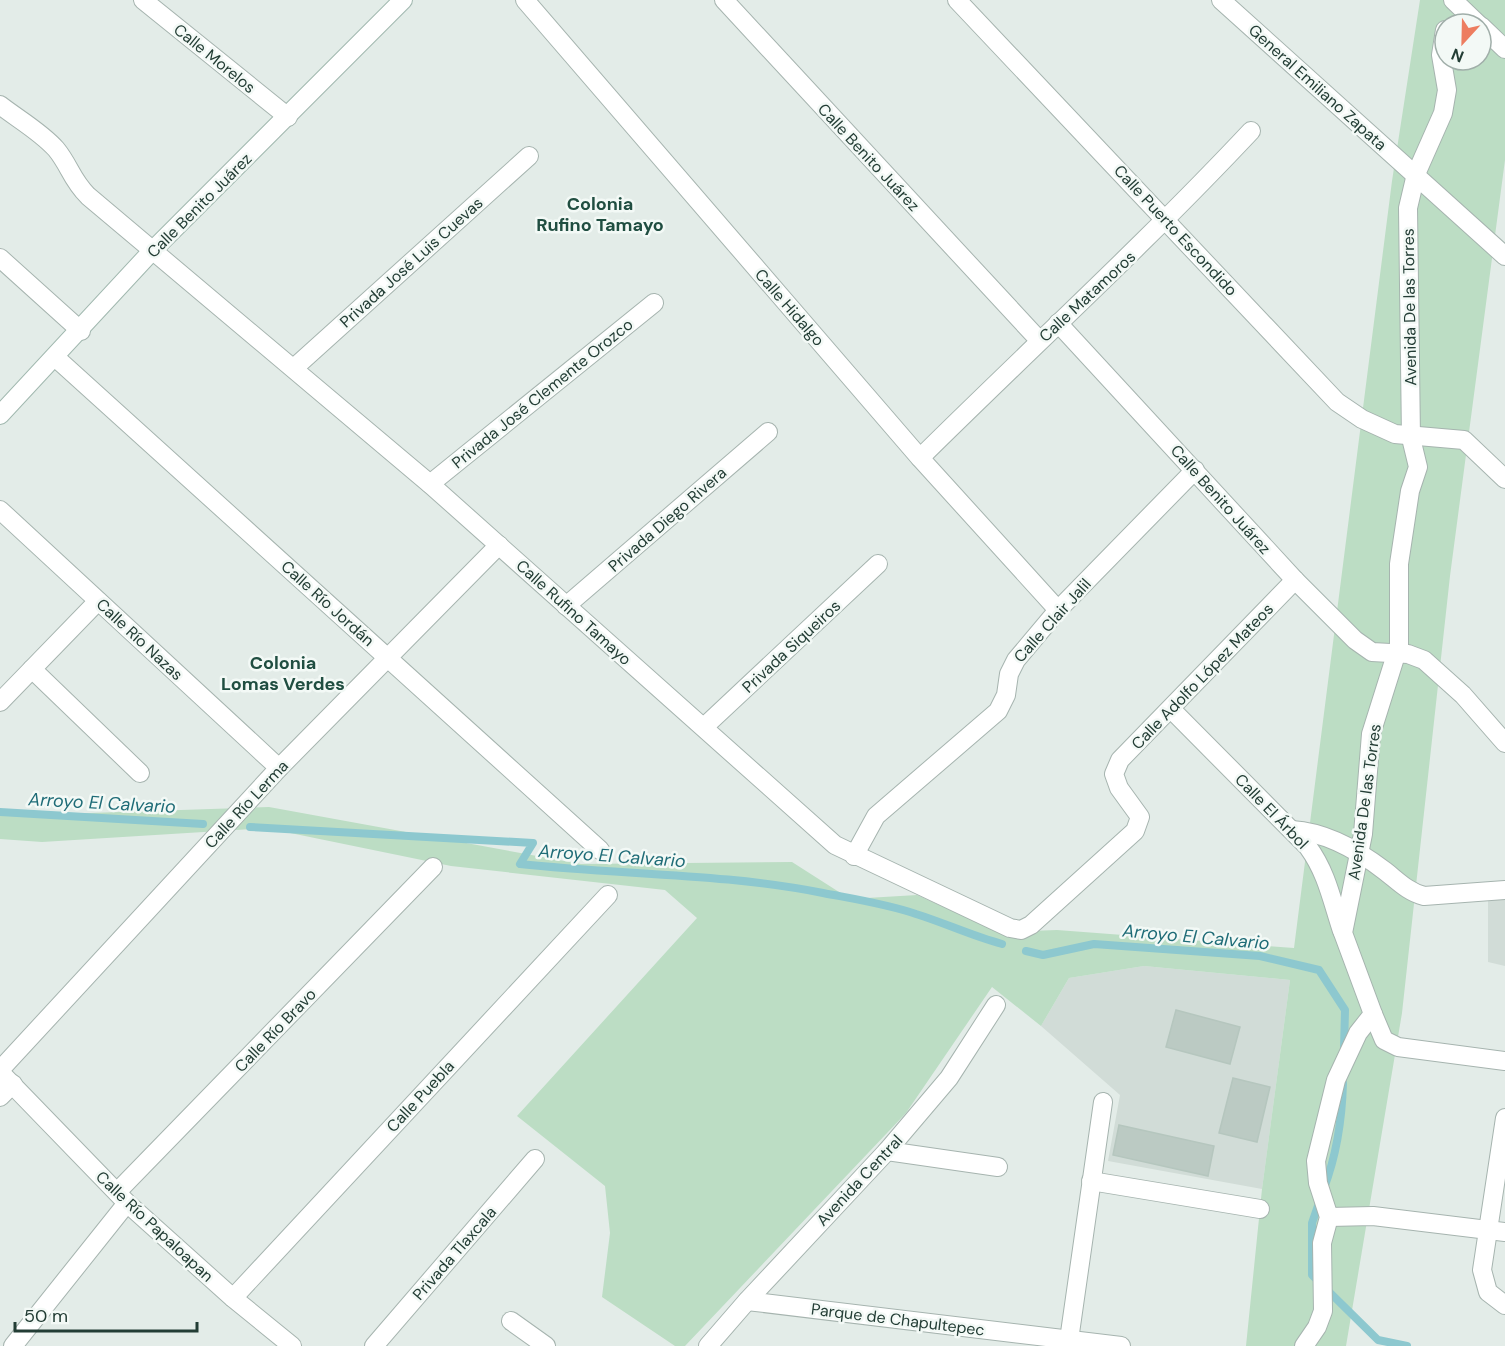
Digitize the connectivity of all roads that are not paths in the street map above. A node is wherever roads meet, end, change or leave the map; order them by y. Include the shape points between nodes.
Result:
1 (143, 0) edge
2 (403, 0) edge
3 (525, 0) edge
4 (724, 0) edge
5 (957, 0) edge
6 (1221, 0) edge
7 (1452, 0) edge
8 (1465, 12) edge
9 (1493, 37) edge
10 (1505, 49) edge
11 (1444, 72) edge
12 (0, 105) edge
13 (288, 117) junction
14 (1251, 131) dead end
15 (529, 156) dead end
16 (1416, 174) junction
17 (1167, 220) junction
18 (152, 251) junction
19 (1505, 256) edge
20 (0, 258) edge
21 (654, 303) dead end
22 (1058, 323) junction
23 (81, 331) junction
24 (1040, 340) junction
25 (55, 357) junction
26 (294, 368) junction
27 (0, 415) edge
28 (768, 432) dead end
29 (1411, 438) junction
30 (920, 458) junction
31 (1195, 470) junction
32 (1505, 479) edge
33 (430, 484) junction
34 (0, 510) edge
35 (499, 545) junction
36 (878, 564) dead end
37 (1295, 580) junction
38 (98, 601) junction
39 (566, 606) junction
40 (1058, 610) junction
41 (1397, 655) junction
42 (388, 658) junction
43 (32, 669) junction
44 (0, 702) edge
45 (1171, 709) junction
46 (704, 727) junction
47 (1505, 743) edge
48 (279, 768) junction
49 (140, 773) dead end
50 (1292, 830) junction
51 (600, 850) dead end
52 (1360, 855) junction
53 (854, 856) junction
54 (433, 867) dead end
55 (1505, 890) edge
56 (608, 895) dead end
57 (1021, 930) joint
58 (1343, 933) junction
59 (996, 1005) dead end
60 (1373, 1014) junction
61 (1505, 1061) edge
62 (4, 1075) edge
63 (0, 1097) edge
64 (1103, 1102) dead end
65 (1505, 1118) edge
66 (887, 1151) junction
67 (535, 1159) dead end
68 (998, 1167) dead end
69 (1091, 1181) junction
70 (122, 1198) junction
71 (1260, 1209) dead end
72 (1329, 1217) junction
73 (1497, 1230) edge
74 (232, 1298) junction
75 (747, 1300) junction
76 (1505, 1305) edge
77 (511, 1321) dead end
78 (1070, 1340) junction
79 (16, 1345) edge
80 (292, 1346) edge
81 (374, 1346) edge
82 (546, 1346) edge
83 (708, 1346) edge
84 (1120, 1346) edge
85 (1304, 1346) edge

1 - 13 street, Calle Morelos
2 - 13 street, Calle Benito Juárez
3 - 30 street, Calle Hidalgo
4 - 24 street, Calle Benito Juárez
5 - 17 street, Calle Puerto Escondido
6 - 16 street, General Emiliano Zapata
7 - 8 street
9 - 10 street
11 - 16 street, Avenida De las Torres via 1447,90 1443,114
12 - 18 street, Calle Rufino Tamayo via 54,147 66,161 75,183
13 - 18 street, Calle Benito Juárez
14 - 17 street, Calle Matamoros
15 - 26 street, Privada José Luis Cuevas
16 - 19 street, General Emiliano Zapata
16 - 29 street, Avenida De las Torres via 1408,208
17 - 22 street, Calle Matamoros
17 - 29 street, Calle Puerto Escondido via 1337,402 1362,420
18 - 23 street, Calle Benito Juárez
18 - 26 street, Calle Rufino Tamayo
20 - 23 street
21 - 33 street, Privada José Clemente Orozco
22 - 24 street, Calle Matamoros
22 - 31 street, Calle Benito Juárez
23 - 25 street, Calle Benito Juárez
24 - 30 street, Calle Matamoros
25 - 27 street, Calle Benito Juárez
25 - 42 street, Calle Río Jordán
26 - 33 street, Calle Rufino Tamayo
28 - 39 street, Privada Diego Rivera
29 - 32 street, Calle Puerto Escondido via 1464,440
29 - 41 street, Avenida De las Torres via 1418,467 1410,492 1399,564 1401,630
30 - 40 street, Calle Hidalgo
31 - 37 street, Calle Benito Juárez
31 - 40 street, Calle Clair Jalil
33 - 35 street, Calle Rufino Tamayo
34 - 38 street, Calle Río Nazas
35 - 39 street, Calle Rufino Tamayo
35 - 42 street, Calle Río Lerma
36 - 46 street, Privada Siqueiros
37 - 41 street, Calle Benito Juárez via 1360,644 1372,652
37 - 45 street, Calle Adolfo López Mateos
38 - 43 street
38 - 48 street, Calle Río Nazas
39 - 46 street, Calle Rufino Tamayo
40 - 53 street, Calle Clair Jalil via 1011,667 1006,695 998,711 876,816
41 - 47 street, Calle Benito Juárez via 1424,660 1463,695
41 - 52 street, Avenida De las Torres via 1371,734
42 - 48 street, Calle Río Lerma
42 - 51 street, Calle Río Jordán
43 - 44 street
43 - 49 street
45 - 50 street, Calle El Árbol
45 - 57 street, Calle Adolfo López Mateos via 1120,760 1114,774 1140,817 1139,826
46 - 53 street, Calle Rufino Tamayo via 835,845
48 - 62 street, Calle Río Lerma
50 - 52 street via 1340,843
50 - 58 street, Calle El Árbol via 1320,864
52 - 55 street via 1408,890 1424,896
52 - 58 street, Avenida De las Torres
53 - 57 street, Calle Rufino Tamayo via 1003,926
54 - 70 street, Calle Río Bravo
56 - 74 street, Calle Puebla
58 - 60 street
59 - 66 street, Avenida Central via 949,1078
60 - 61 street via 1384,1040 1398,1047
60 - 72 street via 1358,1033 1336,1080 1323,1126 1316,1169
62 - 63 street, Calle Río Lerma
62 - 70 street, Calle Río Papaloapan
64 - 69 street
65 - 73 street
66 - 68 street
66 - 75 street, Avenida Central
67 - 81 street, Privada Tlaxcala
69 - 71 street
69 - 78 street
70 - 74 street, Calle Río Papaloapan
70 - 79 street, Calle Río Bravo
72 - 73 street via 1373,1216
72 - 85 street via 1322,1244 1323,1311
73 - 76 street via 1483,1278 1488,1292
74 - 80 street, Calle Río Papaloapan
75 - 78 street, Parque de Chapultepec
75 - 83 street, Avenida Central
77 - 82 street
78 - 84 street, Parque de Chapultepec

